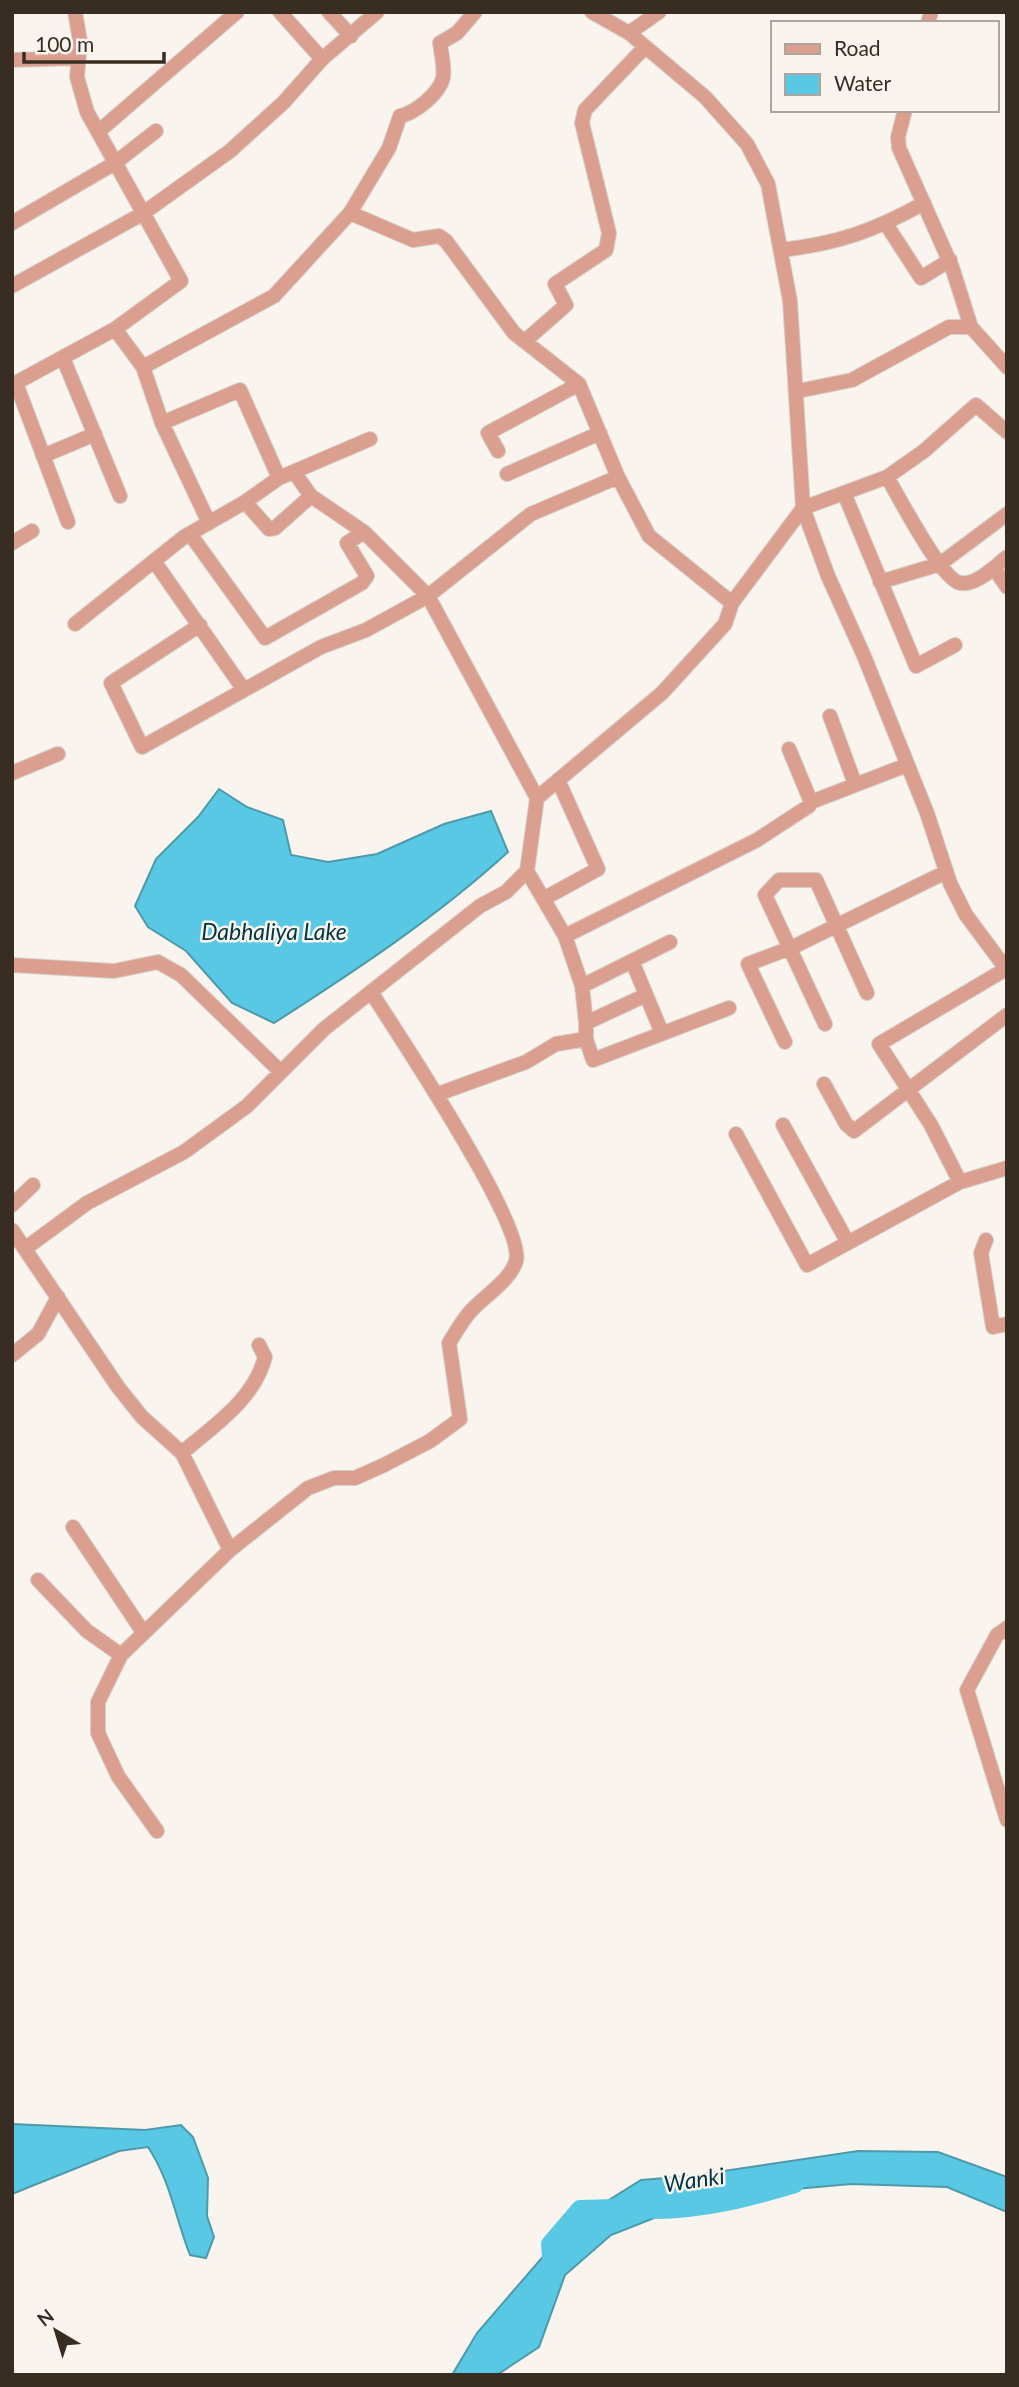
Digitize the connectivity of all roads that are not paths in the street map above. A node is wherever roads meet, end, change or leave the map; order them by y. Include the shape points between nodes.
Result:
1 (75, 12) edge
2 (237, 12) edge
3 (279, 12) edge
4 (329, 12) edge
5 (377, 12) edge
6 (475, 12) edge
7 (592, 12) edge
8 (659, 12) edge
9 (629, 33) junction
10 (351, 36) junction
11 (645, 47) junction
12 (79, 58) junction
13 (321, 59) junction
14 (12, 60) edge
15 (904, 112) edge
16 (156, 131) dead end
17 (98, 132) junction
18 (115, 163) junction
19 (924, 203) junction
20 (350, 213) junction
21 (142, 214) junction
22 (12, 223) edge
23 (886, 224) junction
24 (782, 250) junction
25 (950, 260) junction
26 (12, 286) edge
27 (971, 327) junction
28 (115, 329) junction
29 (525, 341) junction
30 (63, 358) junction
31 (143, 367) junction
32 (1007, 367) edge
33 (14, 384) edge
34 (579, 384) junction
35 (798, 391) junction
36 (162, 423) junction
37 (1007, 432) edge
38 (600, 433) junction
39 (94, 434) junction
40 (370, 439) dead end
41 (498, 451) dead end
42 (43, 456) junction
43 (294, 472) junction
44 (507, 474) dead end
45 (618, 477) junction
46 (887, 477) junction
47 (279, 478) junction
48 (844, 493) junction
49 (120, 496) dead end
50 (311, 496) junction
51 (245, 502) junction
52 (803, 508) junction
53 (1007, 514) edge
54 (68, 522) dead end
55 (209, 523) junction
56 (32, 531) dead end
57 (364, 532) junction
58 (190, 534) junction
59 (12, 543) edge
60 (1007, 557) edge
61 (153, 561) junction
62 (940, 564) junction
63 (994, 568) junction
64 (880, 582) junction
65 (1007, 587) edge
66 (428, 596) junction
67 (733, 603) junction
68 (75, 624) dead end
69 (200, 625) junction
70 (955, 645) dead end
71 (244, 690) junction
72 (830, 716) dead end
73 (789, 749) dead end
74 (58, 754) dead end
75 (907, 765) junction
76 (12, 773) edge
77 (558, 780) junction
78 (855, 784) junction
79 (537, 798) junction
80 (811, 802) junction
81 (527, 871) junction
82 (946, 872) junction
83 (545, 898) junction
84 (836, 925) junction
85 (565, 936) junction
86 (670, 942) dead end
87 (789, 949) junction
88 (632, 961) junction
89 (12, 965) edge
90 (1006, 970) edge
91 (582, 986) junction
92 (371, 992) junction
93 (867, 993) dead end
94 (646, 995) junction
95 (729, 1008) dead end
96 (1007, 1015) edge
97 (586, 1023) junction
98 (825, 1024) dead end
99 (662, 1033) junction
100 (586, 1039) junction
101 (785, 1041) dead end
102 (280, 1071) junction
103 (824, 1084) dead end
104 (909, 1092) junction
105 (438, 1094) junction
106 (783, 1125) dead end
107 (736, 1134) dead end
108 (1007, 1168) edge
109 (960, 1182) junction
110 (33, 1185) dead end
111 (12, 1205) edge
112 (12, 1230) edge
113 (986, 1240) dead end
114 (848, 1243) junction
115 (26, 1248) junction
116 (58, 1297) junction
117 (1007, 1324) edge
118 (259, 1345) dead end
119 (12, 1355) edge
120 (182, 1453) junction
121 (73, 1527) dead end
122 (230, 1550) junction
123 (38, 1580) dead end
124 (1007, 1628) edge
125 (142, 1632) junction
126 (121, 1655) junction
127 (1007, 1820) edge
128 (158, 1831) dead end

1 - 12 street
2 - 17 street
3 - 13 street
4 - 10 street
5 - 10 street
6 - 20 street via 457,33 440,43 443,78 410,114 400,116 389,148
7 - 9 street
8 - 9 street
9 - 11 street
10 - 13 street
11 - 24 street via 705,97 747,144 768,184
11 - 29 street via 585,110 582,123 609,233 606,250 555,284 566,305
12 - 14 street
12 - 17 street via 77,77
13 - 21 street via 284,102 230,151
15 - 19 street via 899,148
16 - 18 street
17 - 18 street
18 - 21 street
18 - 22 street
19 - 23 street
19 - 25 street
20 - 29 street via 413,240 439,236 446,241 514,333
20 - 31 street via 274,296
21 - 26 street
21 - 28 street via 181,281
23 - 24 street via 830,244
23 - 25 street via 921,278
24 - 35 street
25 - 27 street
27 - 32 street
27 - 35 street via 949,327 852,380
28 - 30 street
28 - 31 street
29 - 34 street
30 - 33 street
30 - 39 street
31 - 36 street
33 - 42 street
34 - 38 street
34 - 41 street via 488,433
35 - 52 street
36 - 47 street via 240,390
36 - 55 street
37 - 46 street via 976,405
38 - 44 street
38 - 45 street
39 - 42 street
39 - 49 street
40 - 43 street
42 - 54 street
43 - 47 street
43 - 50 street
45 - 66 street via 531,514
45 - 67 street via 649,536
46 - 48 street
46 - 62 street
47 - 51 street
48 - 52 street
48 - 64 street
50 - 51 street via 269,529
50 - 57 street
51 - 55 street
52 - 67 street
52 - 75 street
53 - 62 street
55 - 58 street
56 - 59 street
57 - 58 street via 346,543 368,576 362,583 265,638
57 - 66 street
58 - 61 street
60 - 63 street
61 - 68 street
61 - 69 street
62 - 63 street via 964,584
62 - 64 street
63 - 65 street
64 - 70 street via 916,666
66 - 71 street
66 - 79 street
67 - 77 street via 725,624 662,693
69 - 71 street
69 - 71 street via 111,683 142,747
72 - 78 street
73 - 80 street
74 - 76 street
75 - 78 street
75 - 82 street
77 - 79 street
77 - 83 street via 598,869
78 - 80 street
79 - 81 street
80 - 85 street via 757,840
81 - 83 street
81 - 92 street via 506,892 480,906
82 - 84 street
82 - 90 street via 966,915
83 - 85 street
84 - 87 street
84 - 87 street via 816,880 779,880 765,895
84 - 93 street
85 - 91 street
86 - 88 street
87 - 98 street
87 - 101 street via 748,964
88 - 91 street
88 - 94 street
89 - 102 street via 114,971 158,962 181,975
90 - 104 street via 879,1044
91 - 97 street
92 - 102 street
92 - 105 street
94 - 97 street
94 - 99 street
95 - 99 street
96 - 104 street
97 - 100 street
99 - 100 street via 593,1060
100 - 105 street via 556,1044 526,1062
102 - 115 street via 247,1106 184,1152 86,1203
103 - 104 street via 854,1131
104 - 109 street
105 - 122 street via 513,1233 517,1260 469,1313 449,1343 460,1419 384,1465 355,1478 334,1478 308,1488
106 - 114 street
107 - 114 street via 807,1265
108 - 109 street
109 - 114 street
110 - 111 street
112 - 115 street
113 - 117 street via 981,1253 993,1327
115 - 116 street
116 - 119 street via 38,1334
116 - 120 street via 118,1387 142,1417
118 - 120 street via 265,1357 260,1376 244,1399
120 - 122 street
121 - 125 street
122 - 125 street
123 - 126 street via 88,1631
124 - 127 street via 997,1634 967,1690
125 - 126 street
126 - 128 street via 98,1702 98,1733 118,1776

